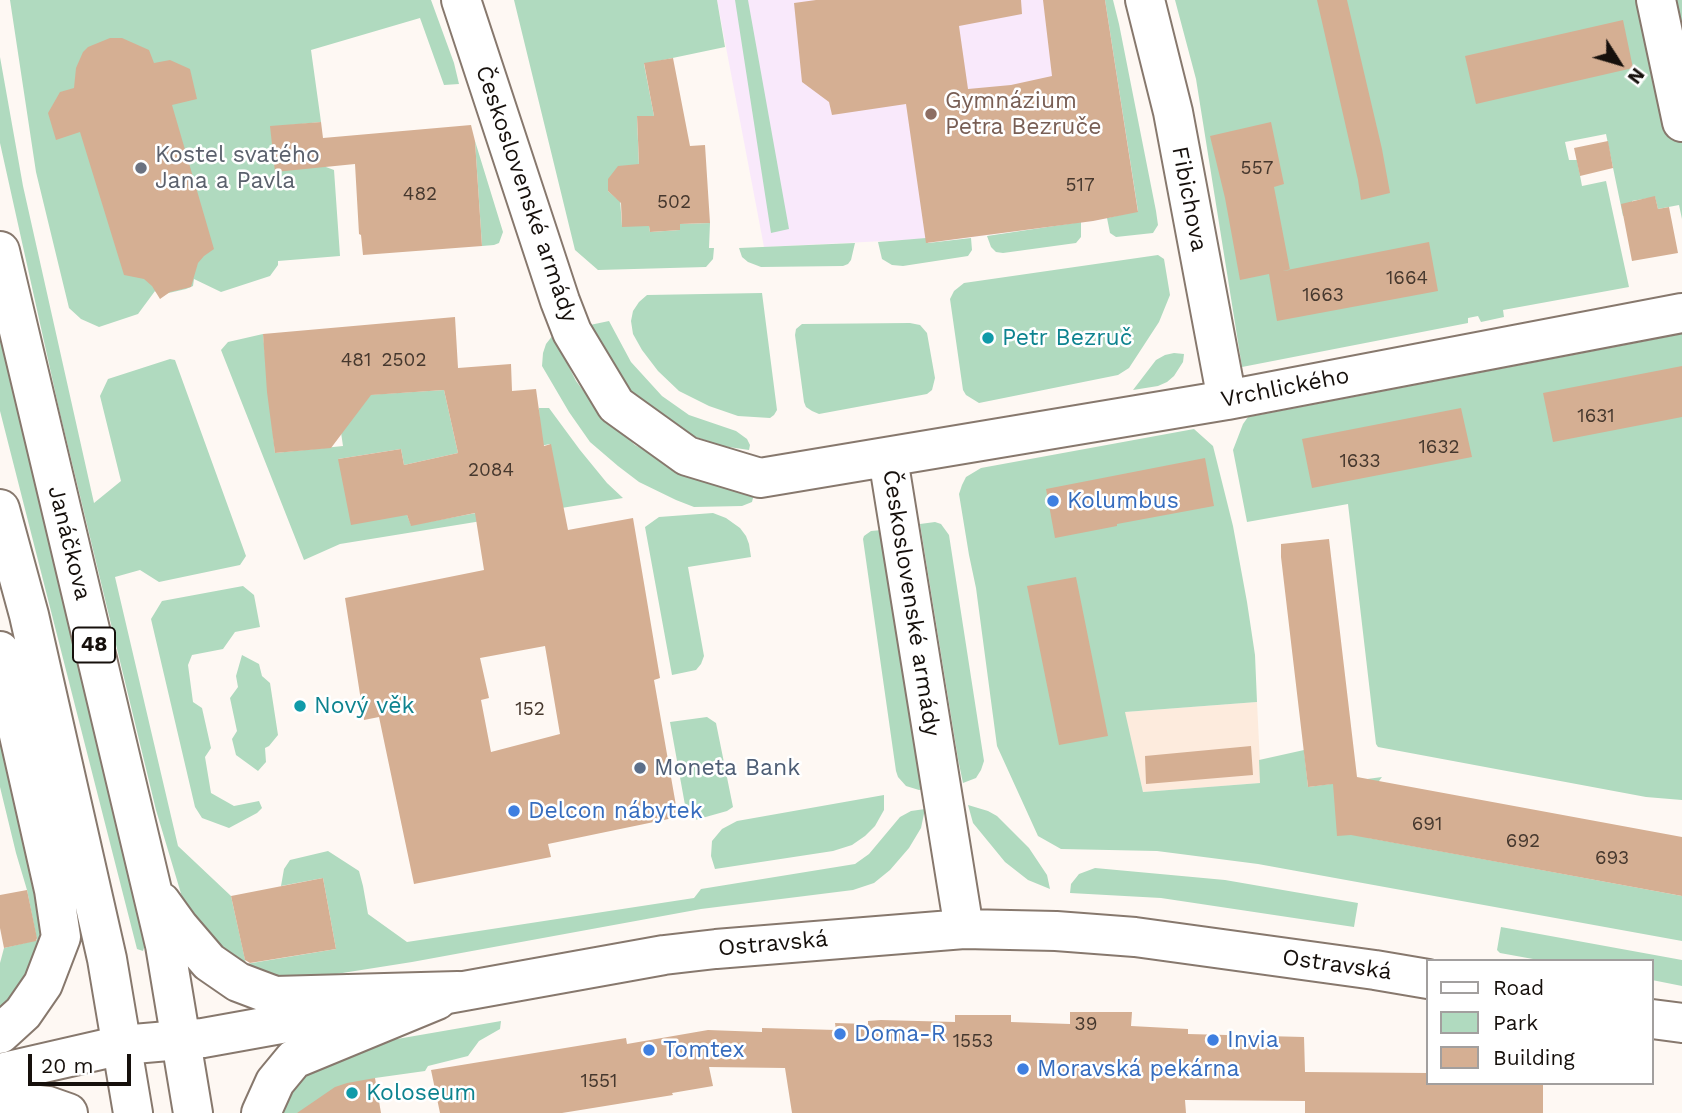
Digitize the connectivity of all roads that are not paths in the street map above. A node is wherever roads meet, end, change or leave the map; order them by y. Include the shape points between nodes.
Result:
1 (461, 0) edge
2 (1144, 0) edge
3 (1656, 0) edge
4 (1682, 122) edge
5 (0, 251) edge
6 (1682, 313) edge
7 (1227, 400) junction
8 (888, 458) junction
9 (0, 509) edge
10 (0, 651) edge
11 (153, 892) junction
12 (964, 929) junction
13 (1426, 979) edge
14 (458, 991) junction
15 (1654, 1019) edge
16 (1682, 1024) edge
17 (0, 1034) edge
18 (181, 1040) junction
19 (122, 1045) junction
20 (0, 1073) edge
21 (0, 1101) edge
22 (68, 1113) edge
23 (133, 1113) edge
24 (193, 1113) edge
25 (261, 1113) edge

1 - 8 street, Československé armády via 551,279 572,332 616,405 687,456 760,478
2 - 7 street, Fibichova via 1173,112
3 - 4 street
5 - 11 street, Janáčkova / 48
6 - 7 street, Vrchlického
7 - 8 street, Vrchlického
8 - 12 street, Československé armády
9 - 19 street, 48 via 29,615 107,959
10 - 17 street via 61,937 43,984 23,1013
11 - 14 street, 48 via 209,962 238,982 275,996
11 - 18 street, Janáčkova / 48
12 - 13 street, Ostravská via 1135,937
12 - 14 street, Ostravská via 716,948
14 - 18 street, Ostravská
14 - 25 street via 294,1059 275,1082
15 - 16 street
18 - 19 street, Ostravská
18 - 24 street, 48
19 - 20 street, Ostravská
19 - 23 street, 48
21 - 22 street

